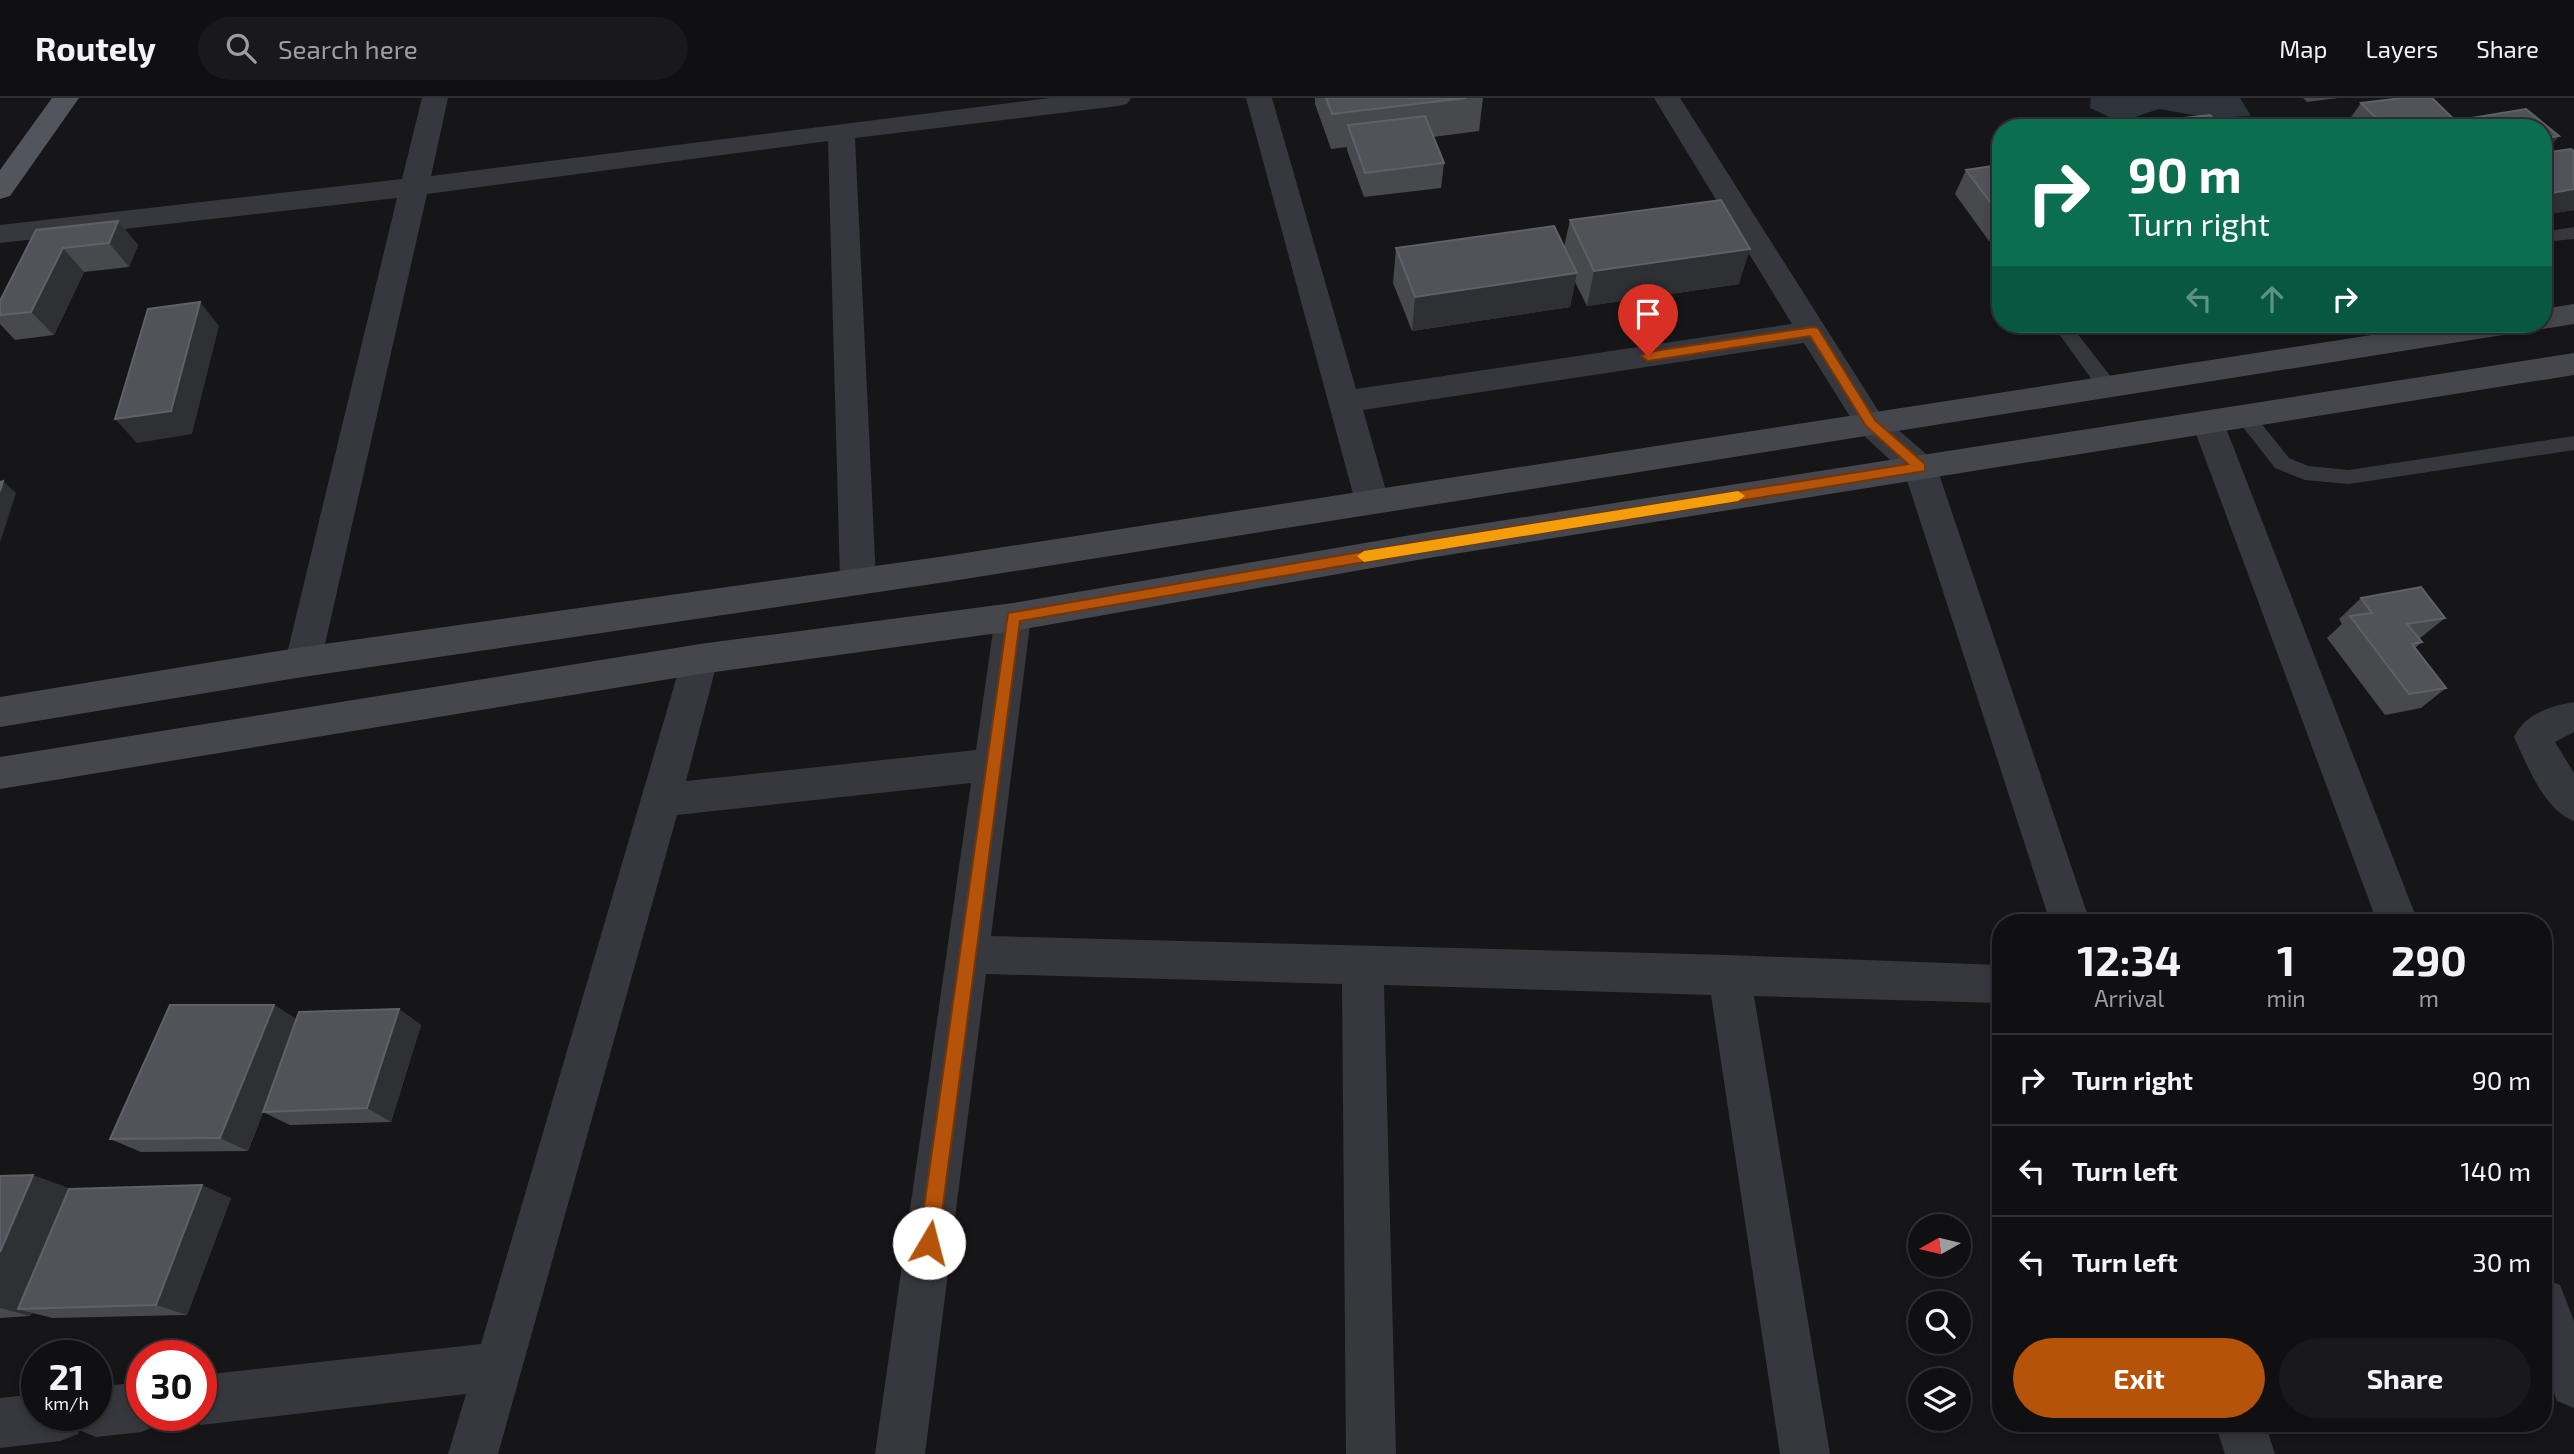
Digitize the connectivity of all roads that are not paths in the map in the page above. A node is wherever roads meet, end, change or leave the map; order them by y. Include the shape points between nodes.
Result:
1 (66, 98) edge
2 (435, 98) edge
3 (1118, 98) edge
4 (1259, 98) edge
5 (1667, 98) edge
6 (841, 131) junction
7 (412, 187) junction
8 (0, 190) edge
9 (2574, 233) edge
10 (0, 234) edge
11 (2552, 236) edge
12 (2574, 314) edge
13 (2552, 317) edge
14 (1813, 331) junction
15 (2068, 333) edge
16 (2451, 333) edge
17 (2574, 364) edge
18 (2107, 386) junction
19 (1344, 402) junction
20 (2245, 417) junction
21 (1870, 423) junction
22 (2208, 423) junction
23 (2574, 443) edge
24 (1920, 468) junction
25 (1372, 501) junction
26 (858, 580) junction
27 (1013, 617) junction
28 (700, 659) junction
29 (303, 662) junction
30 (0, 712) edge
31 (2574, 717) edge
32 (993, 764) junction
33 (0, 773) edge
34 (662, 800) junction
35 (2574, 804) edge
36 (2067, 914) edge
37 (2395, 914) edge
38 (967, 954) junction
39 (1363, 964) junction
40 (1729, 974) junction
41 (1992, 984) edge
42 (2552, 1326) edge
43 (500, 1366) junction
44 (2574, 1384) edge
45 (217, 1398) edge
46 (21, 1421) edge
47 (0, 1423) edge
48 (2243, 1432) edge
49 (473, 1454) edge
50 (900, 1454) edge
51 (1371, 1454) edge
52 (1805, 1454) edge
53 (2250, 1454) edge

1 - 8 main road
2 - 7 street
3 - 6 street
4 - 19 street
5 - 14 street
6 - 7 street
6 - 26 street
7 - 10 street
7 - 29 street
9 - 11 lane
12 - 13 main road
14 - 19 street
14 - 21 street
15 - 18 lane
16 - 18 main road
17 - 20 main road
18 - 21 main road
19 - 25 street
20 - 22 main road
20 - 23 lane via 2282,463 2305,473 2349,477
21 - 24 street
21 - 25 main road
22 - 24 main road
22 - 37 street
24 - 27 main road via 1429,545
24 - 36 street
25 - 26 main road
26 - 29 main road
27 - 28 main road
27 - 32 street
28 - 33 main road
28 - 34 street
29 - 30 main road
31 - 35 street via 2558,720 2533,737 2544,762
32 - 34 street
32 - 38 street
34 - 43 street
38 - 39 street
38 - 50 street
39 - 40 street
39 - 51 street
40 - 41 street
40 - 52 street
42 - 44 street
43 - 45 street
43 - 49 street
46 - 47 street
48 - 53 street

